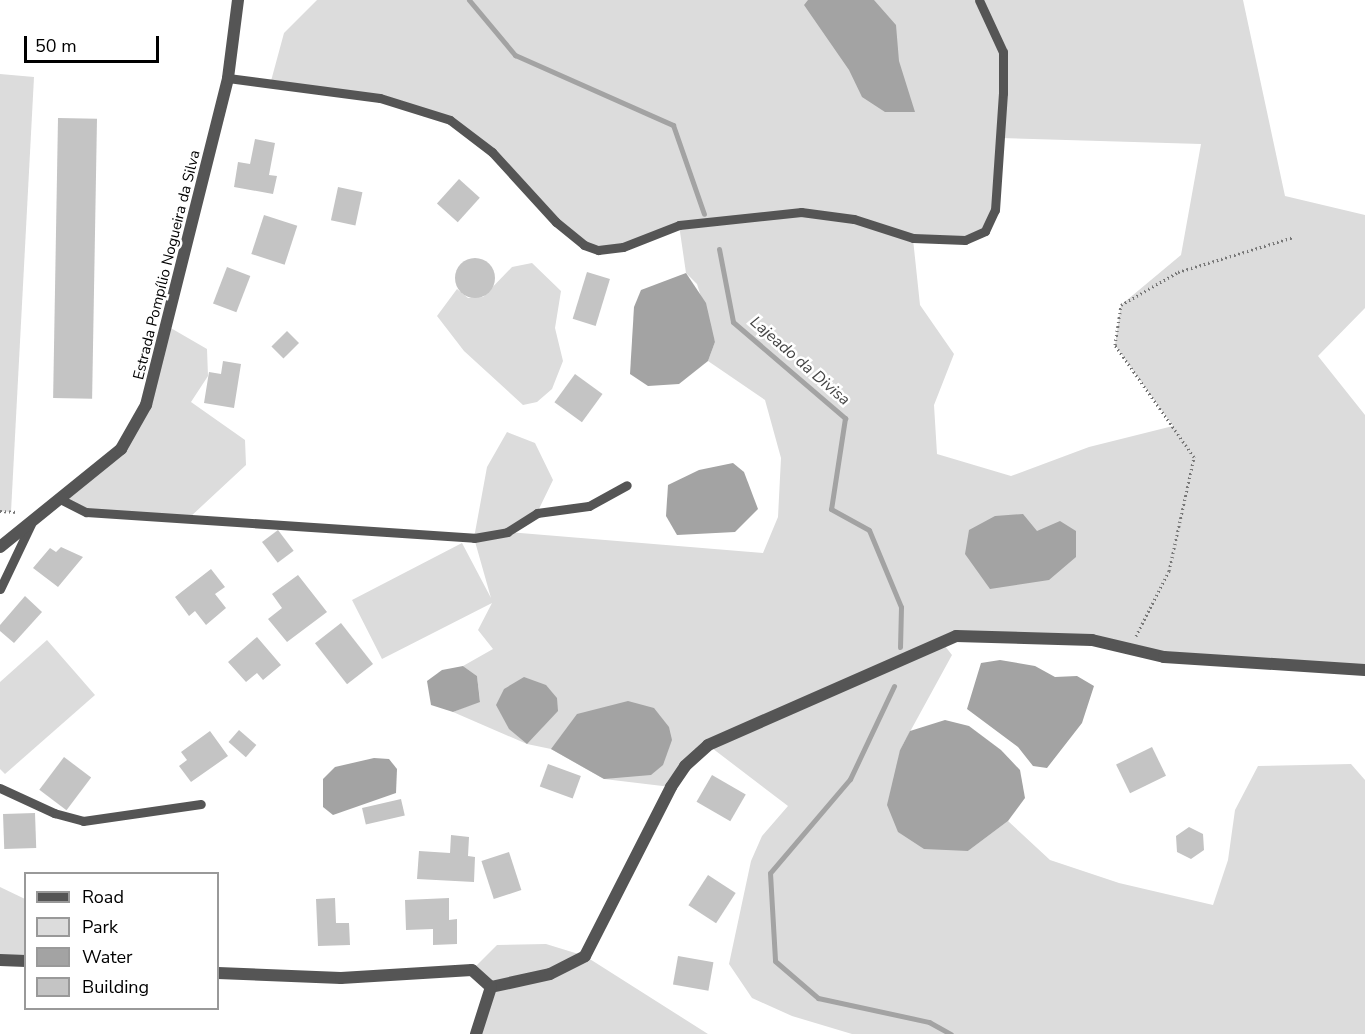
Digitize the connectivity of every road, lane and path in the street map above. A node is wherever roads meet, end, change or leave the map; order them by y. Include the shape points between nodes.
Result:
1 (238, 0) edge
2 (979, 0) edge
3 (228, 78) junction
4 (1294, 237) dead end
5 (627, 485) dead end
6 (62, 500) junction
7 (31, 525) junction
8 (0, 547) edge
9 (0, 588) edge
10 (1129, 649) junction
11 (1365, 670) edge
12 (0, 788) edge
13 (201, 804) dead end
14 (0, 960) edge
15 (24, 961) edge
16 (219, 973) edge
17 (491, 987) junction
18 (476, 1034) edge

1 - 3 street, Estrada Pompílio Nogueira da Silva
2 - 3 lane via 1003,52 1003,93 995,210 985,231 965,240 913,238 854,219 801,212 679,225 623,247 598,250 584,245 556,222 492,152 450,120 380,98
3 - 6 street, Estrada Pompílio Nogueira da Silva via 146,405 120,449
4 - 10 path via 1178,272 1121,305 1115,345 1194,457 1169,571
5 - 6 lane via 589,506 537,513 507,532 474,538 86,512
6 - 7 street, Estrada Pompílio Nogueira da Silva
7 - 8 street, Estrada Pompílio Nogueira da Silva
7 - 9 lane
10 - 11 street via 1164,657
10 - 17 street via 1092,640 956,636 708,745 685,766 671,787 585,956 550,974
12 - 13 lane via 54,813 83,821
14 - 15 street
16 - 17 street via 341,978 472,970
17 - 18 street

